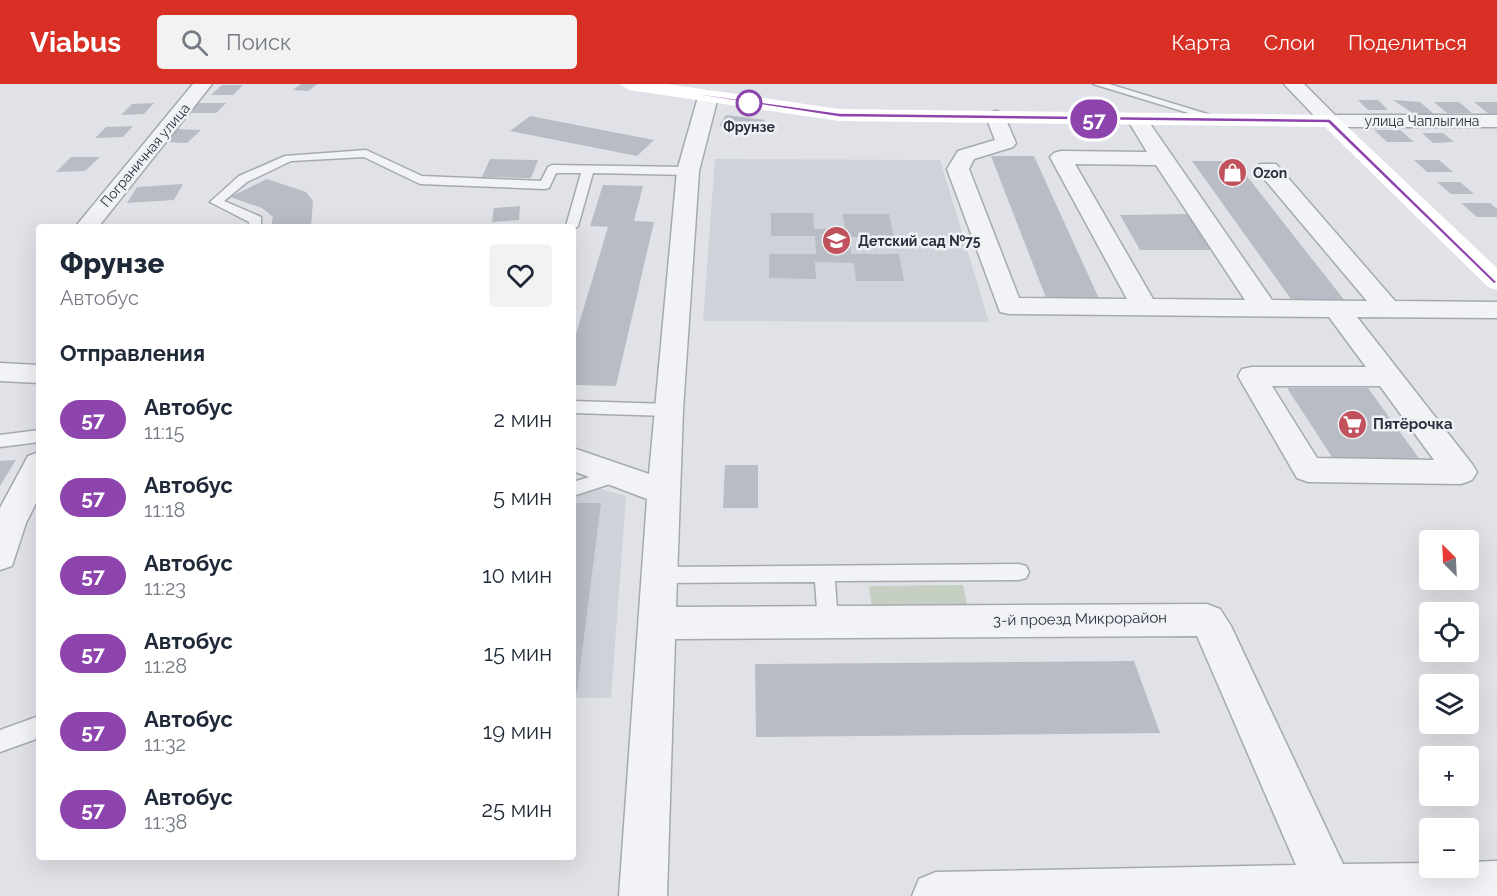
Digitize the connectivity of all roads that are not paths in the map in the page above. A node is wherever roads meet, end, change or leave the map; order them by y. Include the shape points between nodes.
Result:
1 (203, 84) edge
2 (629, 84) edge
3 (1098, 84) edge
4 (1293, 84) edge
5 (708, 97) junction
6 (996, 117) junction
7 (1137, 119) junction
8 (1223, 120) junction
9 (1330, 121) junction
10 (1497, 121) edge
11 (1162, 159) junction
12 (1268, 169) dead end
13 (588, 170) junction
14 (688, 171) junction
15 (89, 224) edge
16 (255, 224) edge
17 (573, 224) edge
18 (1497, 282) edge
19 (1145, 308) junction
20 (1264, 308) junction
21 (1337, 309) junction
22 (1388, 309) junction
23 (1497, 310) edge
24 (0, 372) edge
25 (36, 374) edge
26 (1389, 377) junction
27 (576, 407) edge
28 (668, 410) junction
29 (36, 436) edge
30 (0, 441) edge
31 (576, 460) edge
32 (36, 470) edge
33 (616, 475) junction
34 (576, 488) edge
35 (664, 492) junction
36 (0, 556) edge
37 (1019, 572) dead end
38 (824, 574) junction
39 (660, 575) junction
40 (828, 622) junction
41 (657, 623) junction
42 (36, 729) edge
43 (0, 741) edge
44 (1497, 885) edge
45 (1330, 889) junction
46 (643, 896) edge
47 (936, 896) edge

1 - 15 street, Пограничная улица
2 - 5 main road, улица Чаплыгина
3 - 8 lane
4 - 9 street
5 - 6 main road, улица Чаплыгина via 839,115
5 - 14 street
6 - 7 main road, улица Чаплыгина
6 - 19 street via 1006,143 965,155 958,169 1009,306
7 - 8 main road, улица Чаплыгина
7 - 11 street
8 - 9 main road, улица Чаплыгина
9 - 10 street, улица Чаплыгина
9 - 18 main road
11 - 19 street via 1061,157
11 - 20 street
12 - 22 street
13 - 14 lane
13 - 16 lane via 552,169 545,185 432,181 420,180 366,153 289,158 243,179 216,202 256,220
13 - 17 lane
14 - 28 street
19 - 20 street
20 - 21 street
21 - 22 street
21 - 26 street
22 - 23 street
24 - 25 street
26 - 26 street via 1461,472 1308,470 1252,376
27 - 28 lane
28 - 35 street
29 - 30 lane
31 - 33 street
32 - 36 street via 9,523
33 - 34 lane
33 - 35 street
35 - 39 street
37 - 38 lane
38 - 39 lane
38 - 40 lane
39 - 41 street
40 - 41 street, 3-й проезд Микрорайон
40 - 45 street, 3-й проезд Микрорайон via 1207,620
41 - 46 street
42 - 43 lane
44 - 45 street
45 - 47 street

